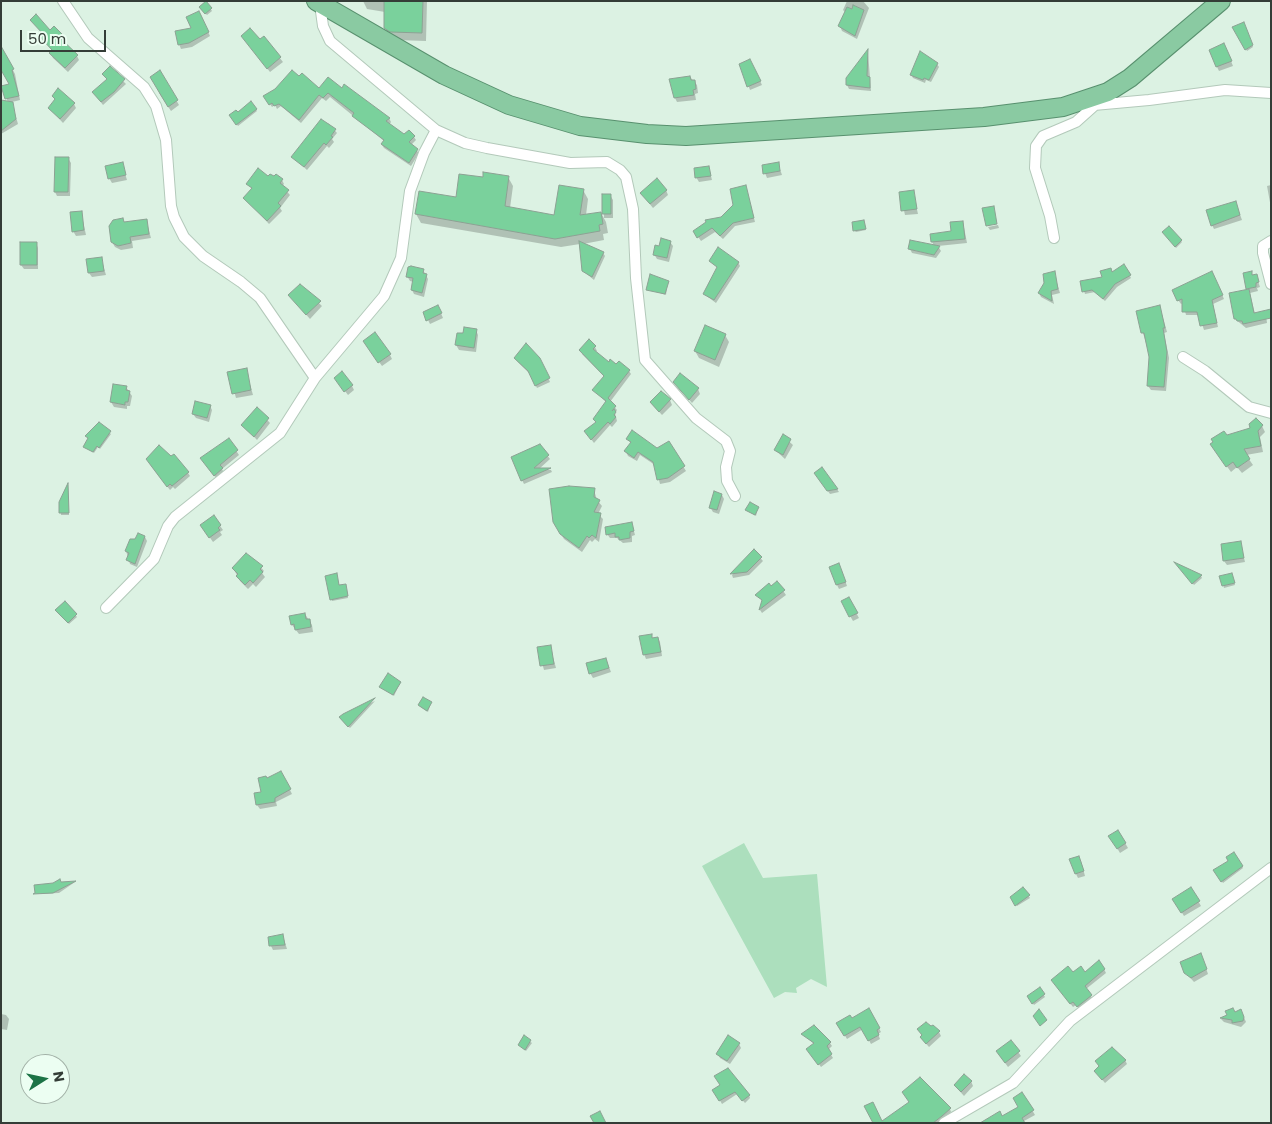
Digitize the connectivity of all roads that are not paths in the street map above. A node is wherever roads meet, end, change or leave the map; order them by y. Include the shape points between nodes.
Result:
1 (63, 1) edge
2 (1221, 1) edge
3 (318, 3) edge
4 (1271, 93) edge
5 (1095, 105) junction
6 (1063, 107) junction
7 (436, 130) junction
8 (1054, 238) dead end
9 (1271, 241) edge
10 (1271, 284) edge
11 (1183, 357) dead end
12 (315, 378) junction
13 (1271, 413) edge
14 (735, 496) dead end
15 (106, 608) dead end
16 (1271, 868) edge
17 (944, 1123) edge

1 - 12 street via 88,38 144,86 156,106 166,140 171,206 184,237 203,256 260,298
2 - 6 highway via 1130,78 1108,92
3 - 6 highway via 419,62 485,95 554,120 606,130 686,136 745,134 984,117
3 - 7 street via 330,41
4 - 5 street via 1225,90
5 - 6 street
5 - 8 street via 1076,122 1043,136 1036,146 1035,168
7 - 12 street via 410,191 404,246 392,283
7 - 14 street via 465,143 487,148 570,163 608,162 620,170 628,182 633,209 645,360 696,418 726,441 730,452 727,482
9 - 10 street via 1263,246
11 - 13 street via 1249,407
12 - 15 street via 280,433 175,517 154,559
16 - 17 street via 1070,1021 1012,1083

